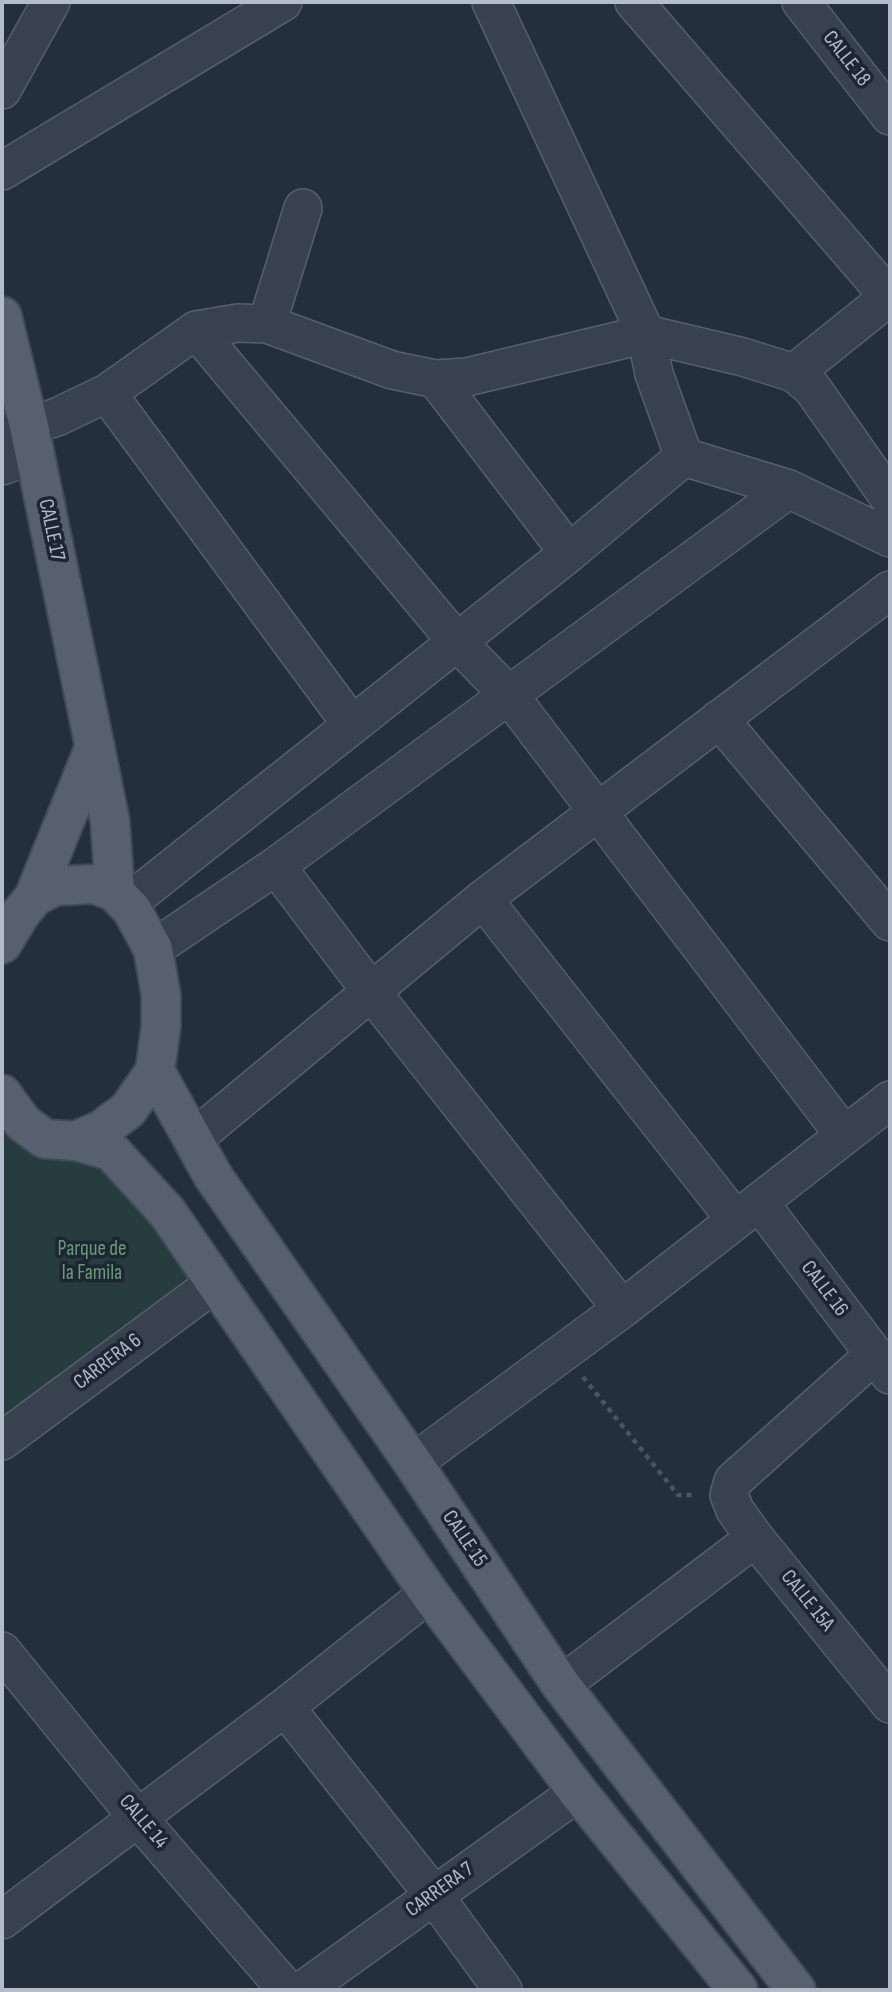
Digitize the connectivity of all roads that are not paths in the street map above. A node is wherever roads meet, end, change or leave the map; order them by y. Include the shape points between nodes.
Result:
1 (51, 2) edge
2 (283, 2) edge
3 (491, 2) edge
4 (634, 2) edge
5 (801, 2) edge
6 (2, 90) edge
7 (890, 116) edge
8 (2, 171) edge
9 (303, 208) dead end
10 (890, 297) edge
11 (2, 316) edge
12 (267, 324) junction
13 (196, 330) junction
14 (646, 334) junction
15 (794, 373) junction
16 (436, 379) junction
17 (107, 393) junction
18 (17, 445) edge
19 (684, 457) junction
20 (789, 489) junction
21 (890, 499) edge
22 (890, 538) edge
23 (569, 553) junction
24 (890, 590) edge
25 (457, 642) junction
26 (509, 695) junction
27 (719, 719) junction
28 (352, 725) junction
29 (94, 746) junction
30 (599, 811) junction
31 (276, 866) junction
32 (34, 897) junction
33 (121, 898) junction
34 (483, 899) junction
35 (890, 922) edge
36 (2, 944) edge
37 (153, 949) junction
38 (370, 990) junction
39 (155, 1071) junction
40 (890, 1100) edge
41 (4, 1102) edge
42 (844, 1135) junction
43 (192, 1140) junction
44 (76, 1141) junction
45 (747, 1210) junction
46 (215, 1283) junction
47 (622, 1308) junction
48 (882, 1365) edge
49 (2, 1441) edge
50 (413, 1462) junction
51 (755, 1538) junction
52 (429, 1593) junction
53 (2, 1651) edge
54 (561, 1685) junction
55 (890, 1704) edge
56 (285, 1707) junction
57 (578, 1791) junction
58 (137, 1817) junction
59 (433, 1894) junction
60 (2, 1920) edge
61 (731, 1988) edge
62 (287, 1990) edge
63 (303, 1990) edge
64 (503, 1990) edge
65 (796, 1990) edge

1 - 6 street
2 - 8 street
3 - 14 street
4 - 10 street
5 - 7 street, CALLE 18
9 - 12 street
10 - 15 street
11 - 18 main road, CALLE 17
12 - 13 street
12 - 16 street via 392,370
13 - 17 street
13 - 25 street
14 - 15 street
14 - 16 street via 467,377
14 - 19 street via 654,374
15 - 21 street via 813,388
16 - 23 street
17 - 18 street via 57,417
17 - 28 street
18 - 29 main road, CALLE 17
19 - 20 street
19 - 23 street
20 - 22 street
20 - 26 street
23 - 25 street
24 - 27 street
25 - 26 street
25 - 28 street
26 - 30 street
26 - 31 street
27 - 30 street
27 - 35 street
28 - 33 street
29 - 32 main road
29 - 33 main road, CALLE 17
30 - 34 street
30 - 42 street
31 - 37 street
31 - 38 street
32 - 33 main road via 55,886 75,883 94,884
32 - 36 main road
33 - 37 main road
34 - 38 street
34 - 45 street, CALLE 16
37 - 39 main road via 161,995
38 - 43 street
38 - 47 street
39 - 43 main road, CALLE 15
39 - 44 main road via 128,1110
40 - 42 street
41 - 44 main road via 45,1139
42 - 45 street
43 - 50 main road, CALLE 15
44 - 46 main road via 111,1151 167,1212
45 - 47 street
45 - 48 street, CALLE 16
46 - 49 street, CARRERA 6
46 - 52 main road
47 - 50 street
48 - 51 street, CALLE 15A via 731,1488 735,1510
50 - 54 main road, CALLE 15
51 - 54 street
51 - 55 street, CALLE 15A
52 - 56 street
52 - 57 main road
53 - 58 street, CALLE 14
54 - 65 main road, CALLE 15
56 - 58 street
56 - 59 street
57 - 59 street, CARRERA 7
57 - 61 main road
58 - 60 street
58 - 62 street, CALLE 14
59 - 63 street, CARRERA 7
59 - 64 street

